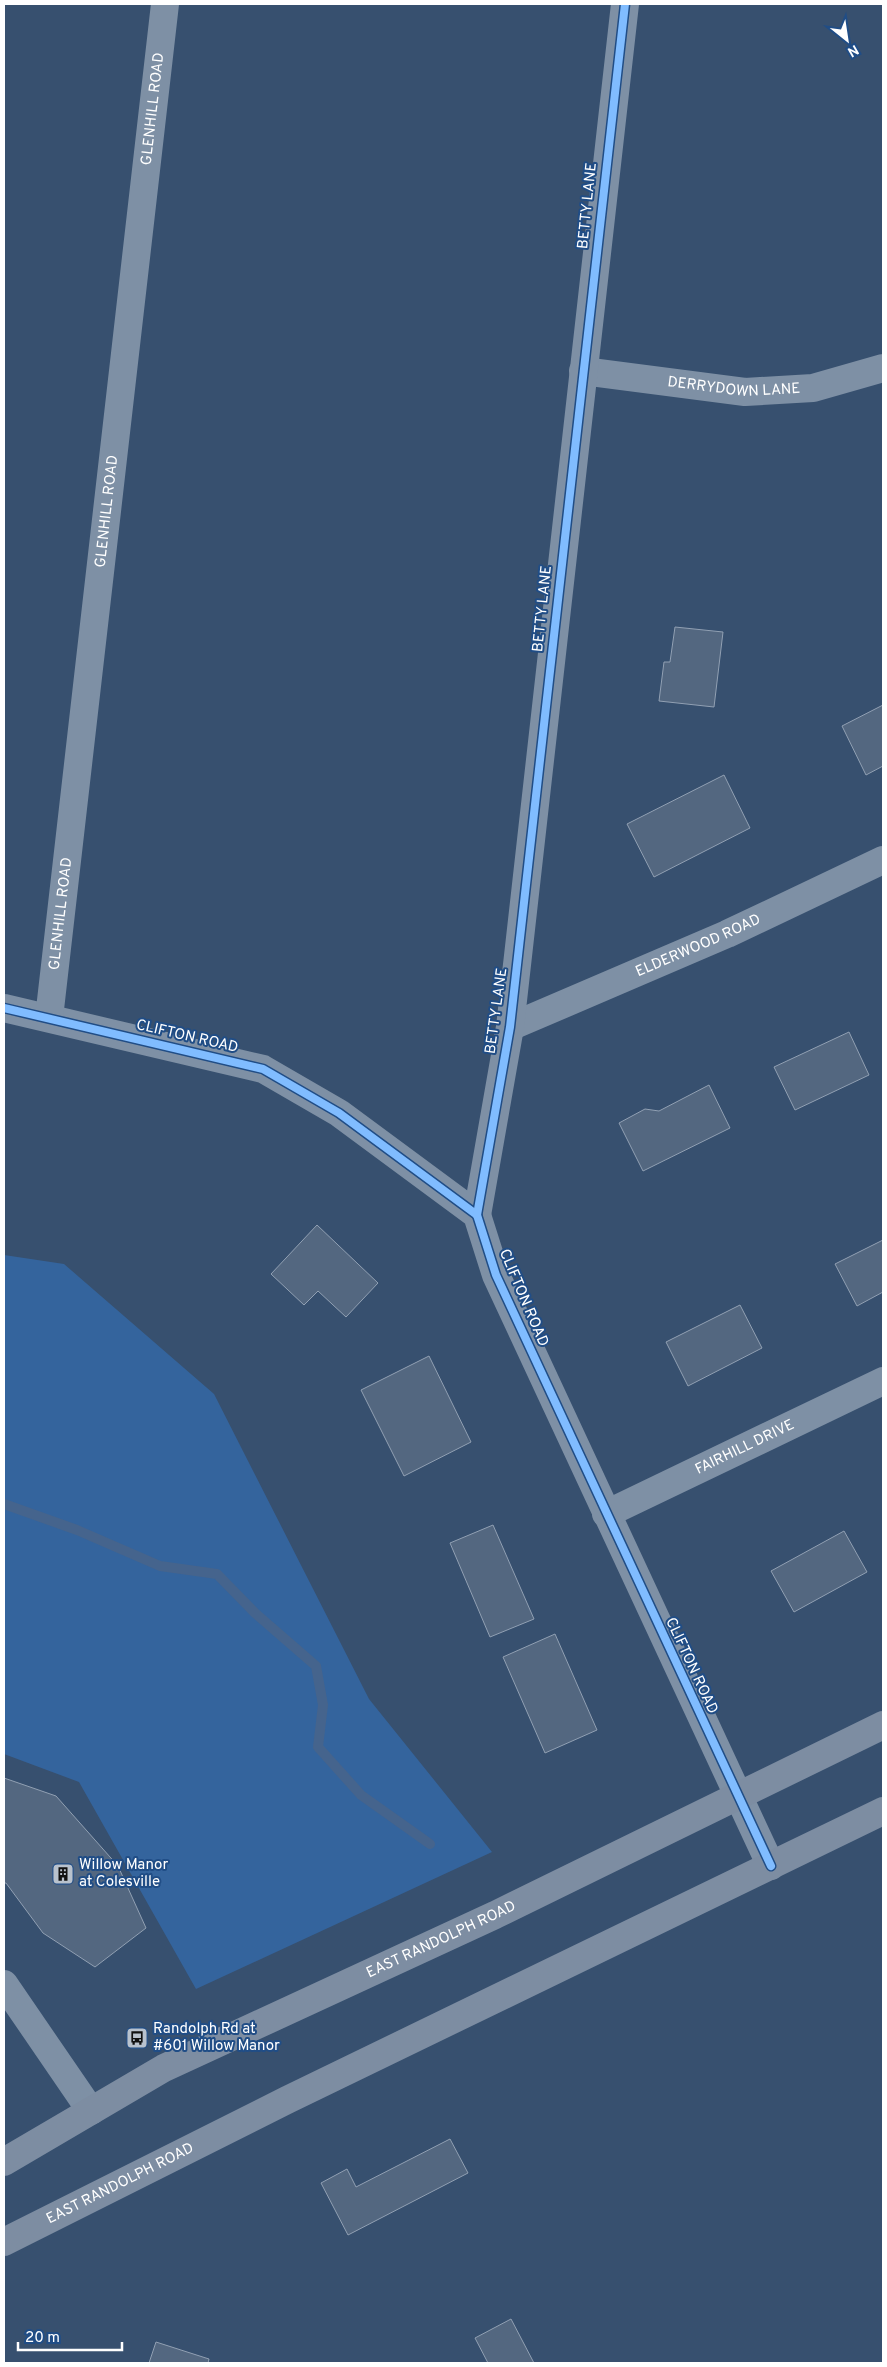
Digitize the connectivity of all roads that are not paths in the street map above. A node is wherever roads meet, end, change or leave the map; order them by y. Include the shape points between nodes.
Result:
1 (166, 4) edge
2 (625, 4) edge
3 (883, 368) edge
4 (583, 371) junction
5 (883, 860) edge
6 (4, 1008) edge
7 (49, 1018) junction
8 (510, 1027) junction
9 (477, 1215) junction
10 (883, 1381) edge
11 (606, 1514) junction
12 (883, 1726) edge
13 (738, 1798) junction
14 (883, 1812) edge
15 (771, 1866) junction
16 (4, 1984) edge
17 (13, 2016) edge
18 (91, 2111) junction
19 (4, 2162) edge
20 (4, 2242) edge

1 - 7 street, GLENHILL ROAD
2 - 4 street, BETTY LANE
3 - 4 street, DERRYDOWN LANE via 813,388 745,392
4 - 8 street, BETTY LANE
5 - 8 street, ELDERWOOD ROAD via 728,934
6 - 7 street, CLIFTON ROAD
7 - 9 street, CLIFTON ROAD via 262,1069 339,1113
8 - 9 street, BETTY LANE
9 - 11 street, CLIFTON ROAD via 496,1275
10 - 11 street, FAIRHILL DRIVE
11 - 13 street, CLIFTON ROAD
12 - 13 main road, EAST RANDOLPH ROAD
13 - 15 street, CLIFTON ROAD
13 - 18 main road, EAST RANDOLPH ROAD via 164,2068
14 - 15 main road, EAST RANDOLPH ROAD
15 - 20 main road, EAST RANDOLPH ROAD via 296,2096
16 - 17 street
17 - 18 street
18 - 19 main road, EAST RANDOLPH ROAD

